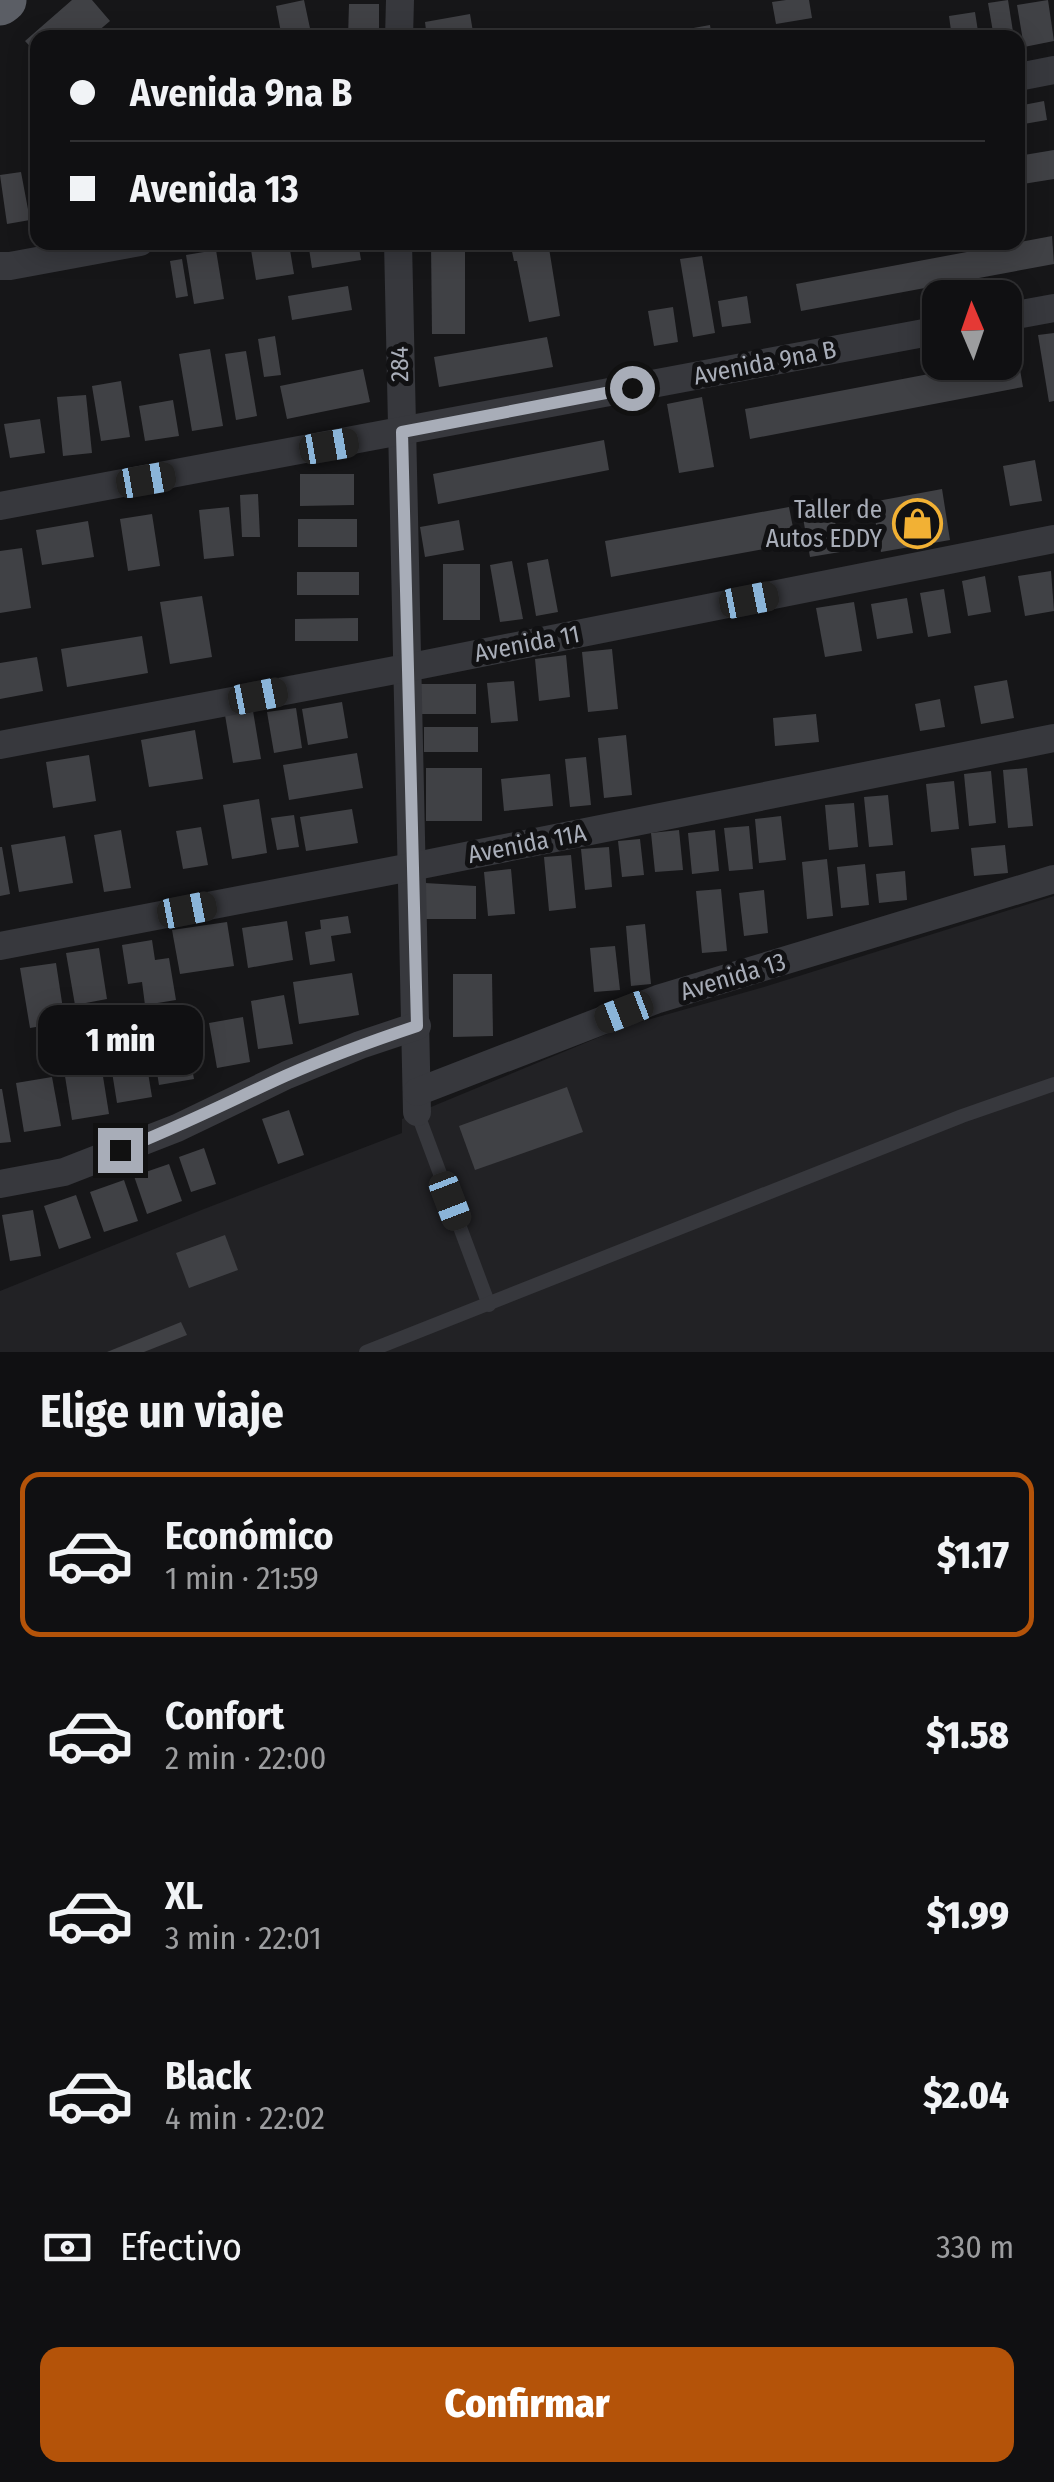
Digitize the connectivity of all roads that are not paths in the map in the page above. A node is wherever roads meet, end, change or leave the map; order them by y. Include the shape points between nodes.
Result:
1 (400, 0) edge
2 (399, 30) edge
3 (1054, 70) edge
4 (1025, 76) edge
5 (97, 250) edge
6 (398, 250) edge
7 (0, 266) edge
8 (1054, 308) edge
9 (1022, 314) edge
10 (922, 333) edge
11 (402, 432) junction
12 (0, 506) edge
13 (1054, 539) edge
14 (406, 668) junction
15 (1054, 738) edge
16 (0, 745) edge
17 (411, 867) junction
18 (1054, 879) edge
19 (0, 946) edge
20 (417, 1026) junction
21 (1054, 1084) edge
22 (417, 1102) junction
23 (0, 1184) edge
24 (489, 1305) junction
25 (366, 1352) edge

1 - 2 street
3 - 4 street
5 - 7 street
6 - 11 street, 284
8 - 9 street
10 - 11 street, Avenida 9na B
11 - 12 street, Avenida 9na B
11 - 14 street, 284
13 - 14 street, Avenida 11
14 - 16 street, Avenida 11
14 - 17 street, 284
15 - 17 street, Avenida 11A
17 - 19 street, Avenida 11A
17 - 20 street, 284
18 - 22 street, Avenida 13 via 658,999
20 - 22 street
20 - 23 street via 64,1172
21 - 24 lane
22 - 24 lane
24 - 25 lane

